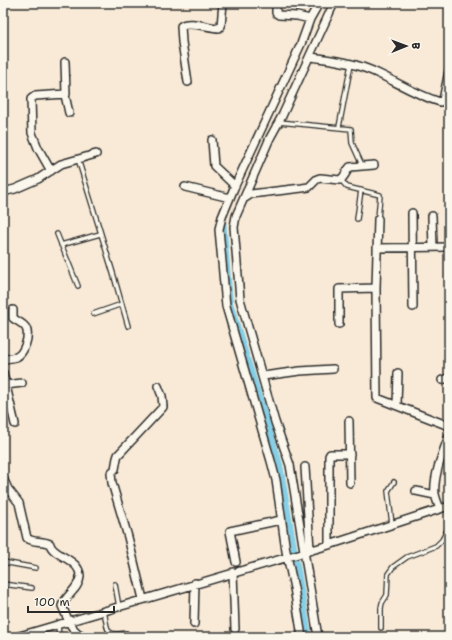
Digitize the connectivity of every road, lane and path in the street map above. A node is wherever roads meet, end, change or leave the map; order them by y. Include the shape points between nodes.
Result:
1 (223, 3) edge
2 (276, 3) edge
3 (319, 3) edge
4 (334, 3) edge
5 (310, 19) junction
6 (309, 58) junction
7 (64, 62) dead end
8 (351, 64) junction
9 (449, 71) edge
10 (188, 82) dead end
11 (65, 95) junction
12 (69, 113) dead end
13 (279, 122) junction
14 (339, 127) junction
15 (212, 140) dead end
16 (96, 154) dead end
17 (78, 158) junction
18 (362, 165) junction
19 (374, 165) dead end
20 (51, 171) junction
21 (342, 180) junction
22 (235, 186) junction
23 (185, 188) dead end
24 (361, 190) junction
25 (3, 192) edge
26 (230, 198) junction
27 (245, 198) junction
28 (412, 213) dead end
29 (432, 216) dead end
30 (378, 219) joint
31 (357, 220) dead end
32 (57, 234) dead end
33 (100, 234) junction
34 (62, 245) junction
35 (432, 247) junction
36 (449, 247) edge
37 (377, 248) junction
38 (412, 248) junction
39 (78, 286) dead end
40 (376, 288) junction
41 (122, 304) junction
42 (413, 307) dead end
43 (13, 310) dead end
44 (93, 314) dead end
45 (339, 324) dead end
46 (128, 326) dead end
47 (3, 359) edge
48 (333, 370) dead end
49 (3, 373) edge
50 (398, 373) dead end
51 (263, 376) junction
52 (22, 383) dead end
53 (6, 385) junction
54 (158, 386) dead end
55 (397, 405) junction
56 (349, 421) dead end
57 (14, 424) dead end
58 (449, 426) edge
59 (449, 436) edge
60 (350, 454) junction
61 (305, 467) dead end
62 (3, 478) edge
63 (394, 482) dead end
64 (350, 483) dead end
65 (416, 492) dead end
66 (435, 495) junction
67 (449, 506) edge
68 (440, 509) junction
69 (281, 520) junction
70 (392, 524) junction
71 (449, 527) edge
72 (329, 544) junction
73 (304, 552) junction
74 (288, 557) junction
75 (3, 562) edge
76 (236, 562) dead end
77 (36, 568) dead end
78 (233, 572) junction
79 (3, 584) edge
80 (115, 584) dead end
81 (195, 584) junction
82 (32, 588) dead end
83 (143, 599) junction
84 (119, 607) junction
85 (104, 611) junction
86 (69, 621) junction
87 (194, 624) dead end
88 (58, 625) junction
89 (381, 628) dead end
90 (235, 629) dead end
91 (126, 633) dead end
92 (16, 637) edge
93 (58, 637) edge
94 (85, 637) edge
95 (302, 637) edge
96 (318, 637) edge

1 - 10 street via 219,28 184,24 181,26
2 - 5 street via 276,13 279,15
3 - 5 street
4 - 6 street
5 - 22 street via 302,44
6 - 8 street via 339,60
6 - 13 street
7 - 11 street via 67,91
8 - 9 street via 378,73 418,95 440,102 444,100
8 - 14 lane
11 - 12 street
11 - 20 street via 31,98 32,133
13 - 14 lane
13 - 27 street
14 - 18 lane via 351,129 352,141
15 - 22 street via 214,166
16 - 17 street
17 - 20 street
17 - 33 lane
18 - 19 street
18 - 21 street via 350,167
20 - 25 street via 38,179
21 - 24 lane via 347,187
21 - 27 street via 320,178 302,188 251,194
22 - 26 street
23 - 26 street
24 - 30 lane via 380,196
24 - 31 lane
26 - 69 street via 220,229 226,306 276,480
27 - 51 street via 234,221 240,299
28 - 38 street
29 - 35 street
30 - 37 street
32 - 34 lane
33 - 34 lane
33 - 41 lane
34 - 39 lane
35 - 36 street
35 - 38 street
37 - 38 street
37 - 40 street
38 - 42 street
40 - 45 street via 339,289
40 - 55 street via 377,398
41 - 44 lane
41 - 46 lane
43 - 47 street via 13,318 27,330 28,338 20,355
48 - 51 street
49 - 53 street
50 - 55 street
51 - 73 street via 290,465
52 - 53 street
53 - 57 street
54 - 83 street via 163,407 118,455 115,469 111,473
55 - 58 street
56 - 60 street
59 - 66 street via 441,456
60 - 64 street
60 - 72 street via 329,456
61 - 73 street
62 - 86 street via 19,503 27,538 50,544 52,549 76,566 80,578 62,605
63 - 70 lane via 388,491
65 - 66 street
66 - 68 street
67 - 68 street
68 - 70 street
69 - 74 street
69 - 76 street via 230,531
70 - 72 street
71 - 89 lane via 436,546 407,557 388,574 387,595 382,603
72 - 73 street
73 - 74 street
73 - 96 street
74 - 78 street
74 - 95 street
75 - 77 lane
78 - 81 street
78 - 90 street
79 - 82 lane
80 - 84 lane
81 - 83 street
81 - 87 street
83 - 84 street
84 - 85 street
85 - 86 street
85 - 91 lane via 108,631 115,635
86 - 88 street
86 - 94 street via 78,635
88 - 92 street
88 - 93 lane

